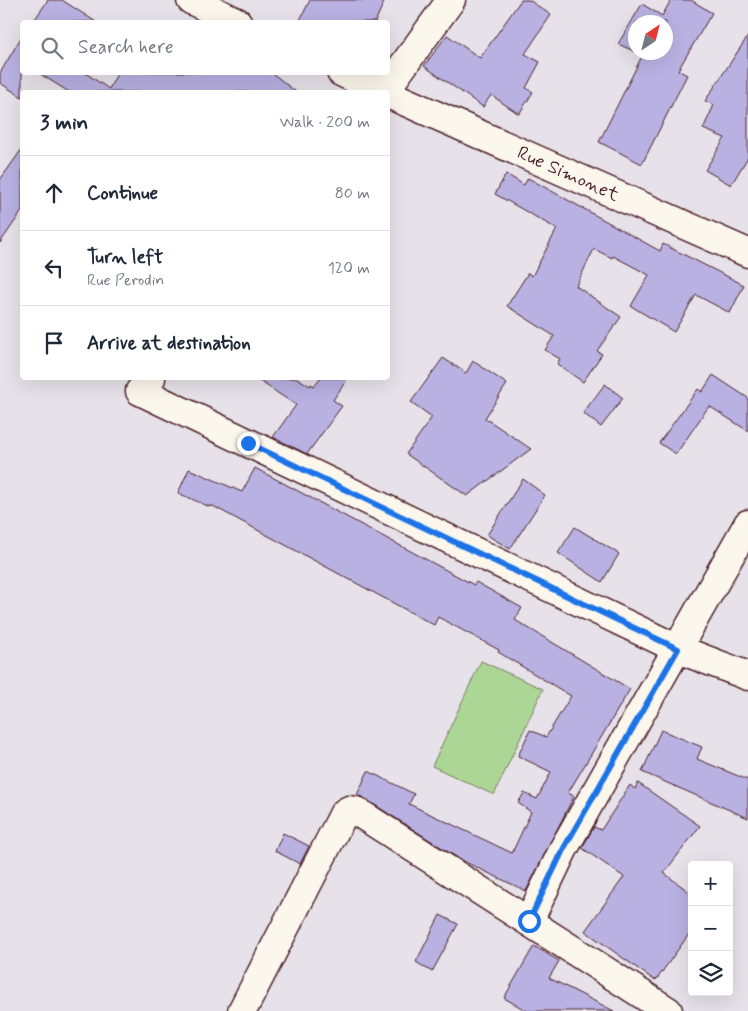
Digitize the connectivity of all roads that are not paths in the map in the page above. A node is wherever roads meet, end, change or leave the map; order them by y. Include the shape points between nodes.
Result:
1 (451, 0) edge
2 (200, 2) edge
3 (233, 20) edge
4 (347, 75) edge
5 (379, 90) edge
6 (384, 90) edge
7 (390, 95) edge
8 (748, 253) edge
9 (146, 384) edge
10 (748, 524) edge
11 (678, 649) junction
12 (748, 676) edge
13 (529, 921) junction
14 (242, 1011) edge
15 (668, 1011) edge

1 - 6 street
2 - 3 street
4 - 5 street
7 - 8 street, Rue Simonet
9 - 11 street
10 - 11 street
11 - 12 street
11 - 13 street via 564,848
13 - 14 street via 356,811 349,810 344,813
13 - 15 street

